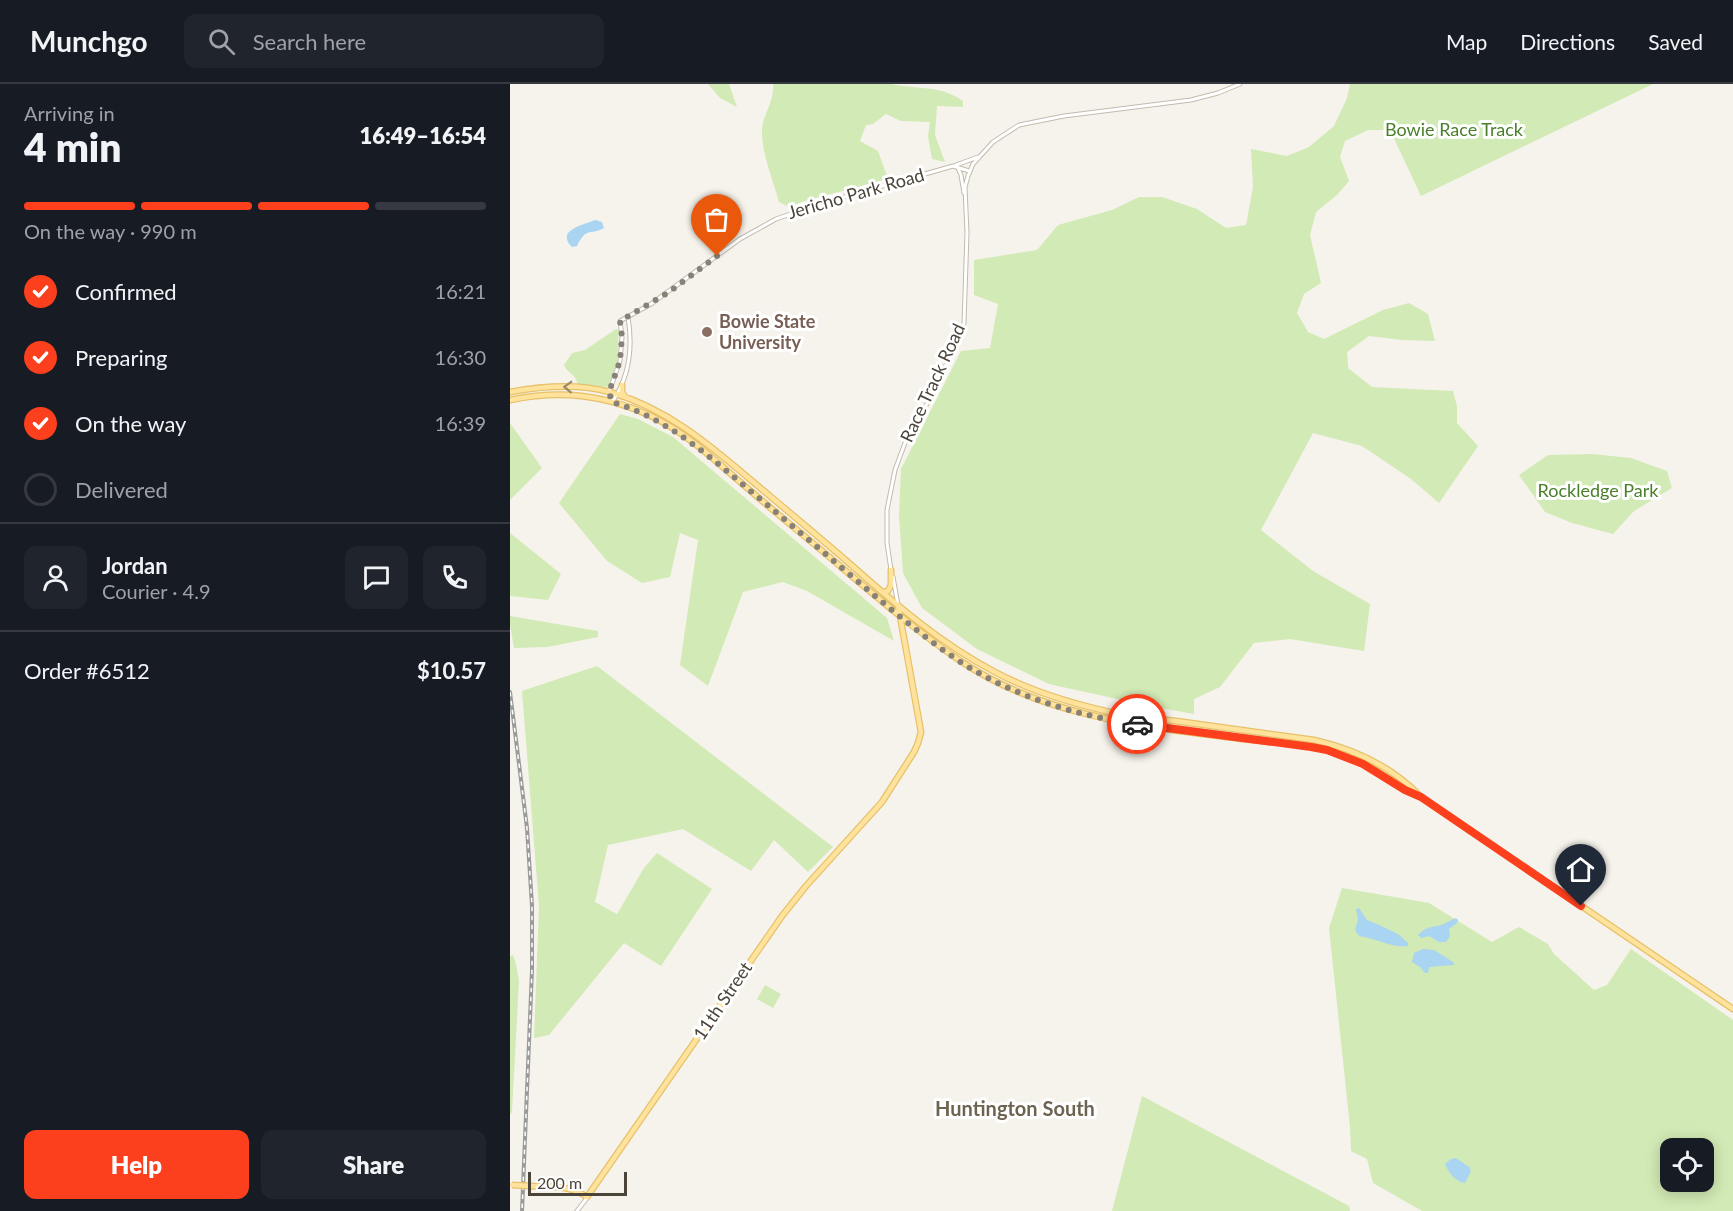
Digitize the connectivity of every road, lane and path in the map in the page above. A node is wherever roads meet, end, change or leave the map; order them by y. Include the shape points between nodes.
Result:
1 (1240, 84) edge
2 (981, 154) junction
3 (955, 166) junction
4 (969, 171) junction
5 (966, 196) junction
6 (628, 317) junction
7 (622, 385) junction
8 (510, 392) edge
9 (609, 392) junction
10 (617, 395) junction
11 (625, 397) junction
12 (510, 400) edge
13 (612, 402) junction
14 (891, 570) junction
15 (882, 592) junction
16 (898, 605) junction
17 (900, 616) junction
18 (915, 628) junction
19 (904, 639) junction
20 (1421, 797) junction
21 (882, 802) joint
22 (1733, 1009) edge
23 (511, 1185) edge
24 (587, 1197) junction
25 (578, 1211) edge

1 - 2 street, Race Track Road via 1191,100 1019,124
2 - 3 street, Jericho Park Road
2 - 4 street, Race Track Road
3 - 4 street
3 - 5 street via 960,170
3 - 6 street, Jericho Park Road via 776,219
4 - 5 street, Race Track Road
5 - 14 street, Race Track Road via 964,323 895,470 887,510
6 - 7 street via 630,355
6 - 9 street, Jericho Park Road via 620,321 620,361
7 - 10 street
7 - 11 main road
9 -> 8 main road via 560,386
9 - 10 main road
9 - 13 street
10 - 11 main road
10 - 13 street
11 - 15 main road via 688,429
12 - 13 main road via 565,394
13 - 17 main road via 652,417 678,433
14 - 15 main road via 890,590
14 - 16 street, Race Track Road
15 - 16 main road
16 - 17 main road, Race Track Road
16 - 20 main road via 967,656 1039,691 1125,715 1326,742 1374,761
17 - 18 main road
17 - 19 main road, Race Track Road
18 - 19 main road
18 - 20 main road via 986,677 1031,697 1127,723 1320,749 1363,764
19 - 21 main road, Race Track Road via 921,732 914,752
20 - 22 main road
21 - 24 main road, 11th Street via 782,916
23 - 24 main road, bridge via 568,1188
24 - 25 street, 11th Street

